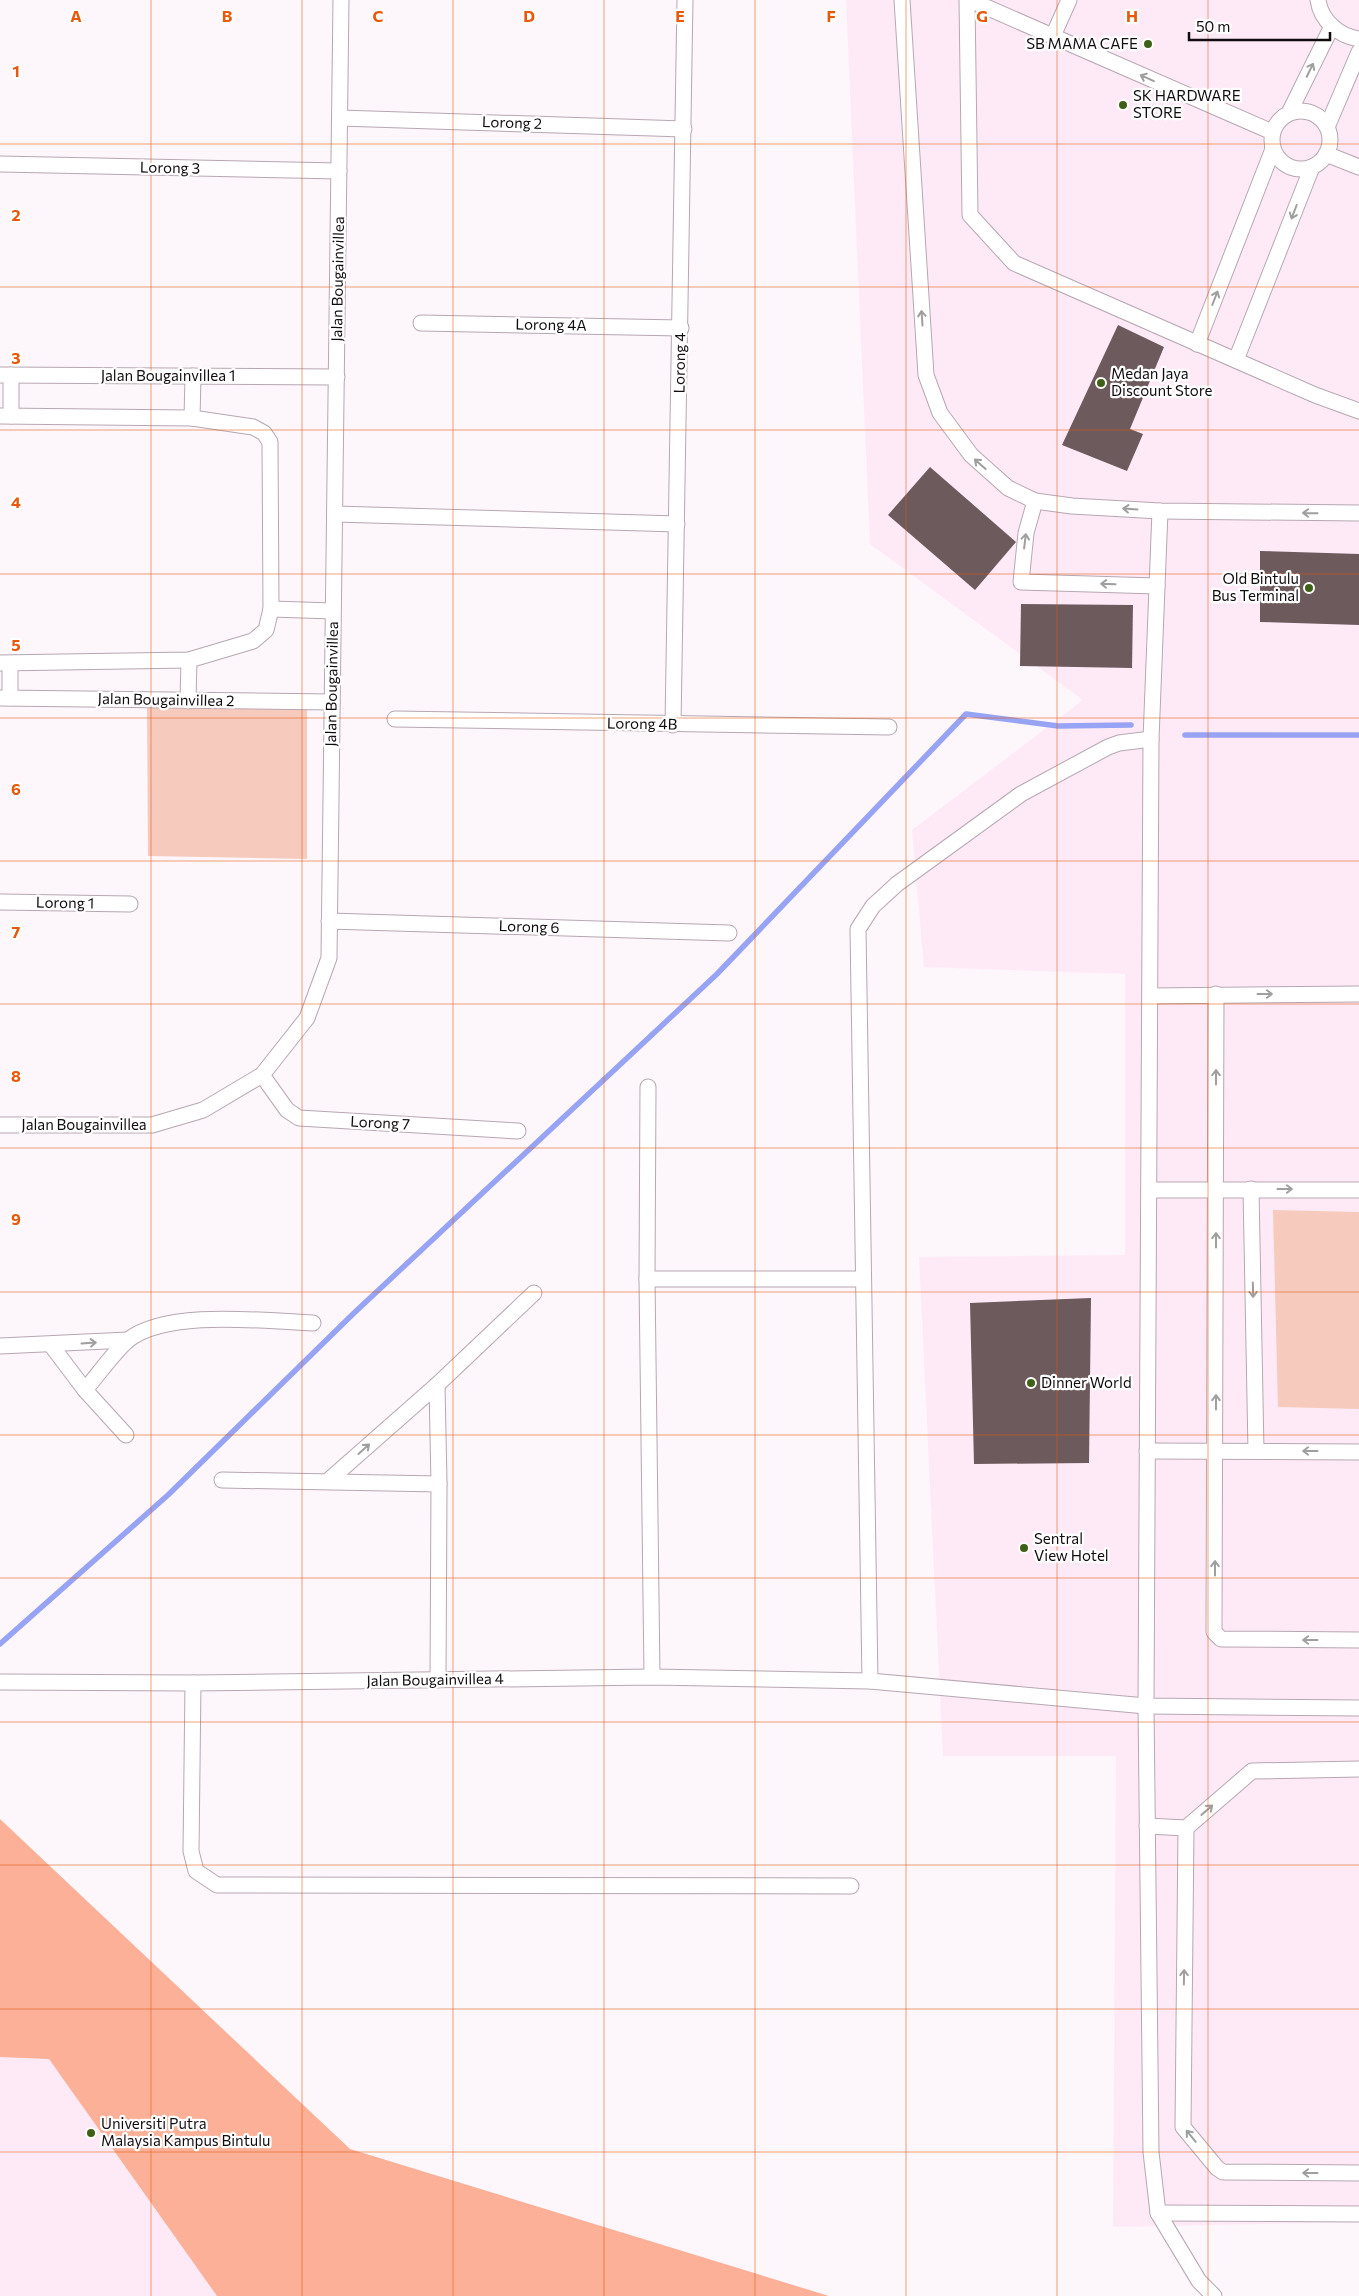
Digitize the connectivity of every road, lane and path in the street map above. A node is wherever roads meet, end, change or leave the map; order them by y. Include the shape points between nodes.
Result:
1 (341, 0) edge
2 (685, 0) edge
3 (902, 0) edge
4 (966, 0) edge
5 (970, 0) edge
6 (1069, 0) edge
7 (1317, 2) edge
8 (1332, 26) junction
9 (1053, 36) junction
10 (1359, 39) edge
11 (1359, 52) edge
12 (1289, 113) junction
13 (340, 118) junction
14 (1327, 127) junction
15 (684, 129) junction
16 (1272, 132) junction
17 (1273, 149) junction
18 (1326, 154) junction
19 (0, 164) edge
20 (1312, 167) junction
21 (1359, 167) edge
22 (339, 171) junction
23 (421, 323) dead end
24 (681, 328) junction
25 (1197, 344) junction
26 (1236, 360) junction
27 (6, 375) edge
28 (192, 376) junction
29 (337, 377) junction
30 (1359, 411) edge
31 (5, 416) edge
32 (192, 418) junction
33 (1035, 501) junction
34 (1160, 511) junction
35 (1359, 513) edge
36 (335, 514) junction
37 (677, 524) junction
38 (1157, 586) junction
39 (271, 609) junction
40 (333, 611) junction
41 (189, 660) junction
42 (5, 664) edge
43 (5, 698) edge
44 (188, 701) junction
45 (332, 702) junction
46 (395, 720) dead end
47 (672, 725) junction
48 (889, 727) dead end
49 (1151, 739) junction
50 (0, 902) edge
51 (130, 904) dead end
52 (330, 921) junction
53 (730, 933) dead end
54 (1216, 994) junction
55 (1359, 994) edge
56 (1150, 996) junction
57 (262, 1075) junction
58 (648, 1087) dead end
59 (0, 1125) edge
60 (518, 1131) dead end
61 (1251, 1189) junction
62 (1149, 1190) junction
63 (1216, 1190) junction
64 (1359, 1190) edge
65 (647, 1279) junction
66 (863, 1279) junction
67 (534, 1294) dead end
68 (313, 1323) dead end
69 (128, 1340) junction
70 (50, 1345) junction
71 (0, 1346) edge
72 (437, 1385) junction
73 (85, 1390) junction
74 (126, 1435) dead end
75 (1147, 1451) junction
76 (1216, 1451) junction
77 (1256, 1451) junction
78 (1359, 1452) edge
79 (222, 1480) dead end
80 (328, 1481) junction
81 (439, 1484) junction
82 (1359, 1640) edge
83 (652, 1677) junction
84 (438, 1680) junction
85 (870, 1681) junction
86 (0, 1682) edge
87 (194, 1683) junction
88 (1146, 1706) junction
89 (1359, 1708) edge
90 (1359, 1769) edge
91 (1147, 1826) junction
92 (1186, 1828) junction
93 (851, 1886) dead end
94 (1359, 2173) edge
95 (1158, 2213) junction
96 (1359, 2214) edge
97 (1214, 2296) edge

1 - 13 street, Jalan Bougainvillea
2 - 15 street, Lorong 4
33 -> 3 street via 1008,488 970,455 940,413 926,375
4 - 25 street via 970,215 1014,263
5 - 9 street
6 - 9 street
7 - 8 street
8 - 10 street via 1342,34
12 -> 8 street
16 -> 9 street
11 - 14 street
12 - 14 street via 1298,111 1315,115
12 - 16 street
13 - 15 street, Lorong 2
13 - 22 street, Jalan Bougainvillea
14 - 18 street via 1330,145
15 - 24 street, Lorong 4
16 - 17 street
17 - 20 street via 1277,158 1293,168
25 -> 17 street
18 - 20 street
18 - 21 street
19 - 22 street, Lorong 3
20 -> 26 street
22 - 29 street, Jalan Bougainvillea
23 - 24 street, Lorong 4A
24 - 37 street, Lorong 4
25 - 26 street
26 - 30 street
27 - 28 street, Jalan Bougainvillea 1
27 - 31 street
28 - 29 street, Jalan Bougainvillea 1
28 - 32 street
29 - 36 street, Jalan Bougainvillea
31 - 32 street
32 - 39 street via 253,427 264,433 270,442
34 -> 33 street
38 -> 33 street via 1021,582 1026,533
35 -> 34 street
34 - 38 street
36 - 37 street
36 - 40 street, Jalan Bougainvillea
37 - 47 street, Lorong 4
38 - 49 street
39 - 40 street
39 - 41 street via 266,630 253,641
40 - 45 street, Jalan Bougainvillea
41 - 42 street
41 - 44 street
42 - 43 street
43 - 44 street, Jalan Bougainvillea 2
44 - 45 street, Jalan Bougainvillea 2
45 - 52 street, Jalan Bougainvillea
46 - 47 street, Lorong 4B
47 - 48 street, Lorong 4B
49 - 56 street
49 - 66 street via 1108,746 1021,794 897,884 873,906 858,928
50 - 51 street, Lorong 1
52 - 53 street, Lorong 6
52 - 57 street, Jalan Bougainvillea via 328,958 307,1018
54 -> 55 street
54 - 56 street
63 -> 54 street
56 - 62 street
57 - 59 street, Jalan Bougainvillea via 204,1110 152,1125
57 - 60 street, Lorong 7 via 287,1110 299,1118
58 - 65 street
61 - 63 street
61 -> 64 street
61 -> 77 street
62 - 63 street
62 - 75 street
76 -> 63 street
65 - 66 street
65 - 83 street
66 - 85 street
67 - 72 street
68 - 69 street via 180,1321 152,1327
70 -> 69 street
69 - 73 street
70 - 71 street
70 - 73 street
80 -> 72 street
72 - 81 street
73 - 74 street
75 - 76 street
75 - 88 street
76 - 77 street
82 -> 76 street via 1221,1639 1214,1632
78 -> 77 street
79 - 80 street
80 - 81 street
81 - 84 street
83 - 84 street, Jalan Bougainvillea 4
83 - 85 street, Jalan Bougainvillea 4
84 - 87 street, Jalan Bougainvillea 4
85 - 88 street, Jalan Bougainvillea 4
86 - 87 street, Jalan Bougainvillea 4
87 - 93 street via 191,1851 196,1871 217,1885
88 - 89 street, Jalan Bougainvillea 4
88 - 91 street
92 -> 90 street via 1252,1771
91 - 92 street
91 - 95 street via 1151,2152
94 -> 92 street via 1223,2172 1183,2127
95 - 96 street
95 - 97 street via 1198,2281

